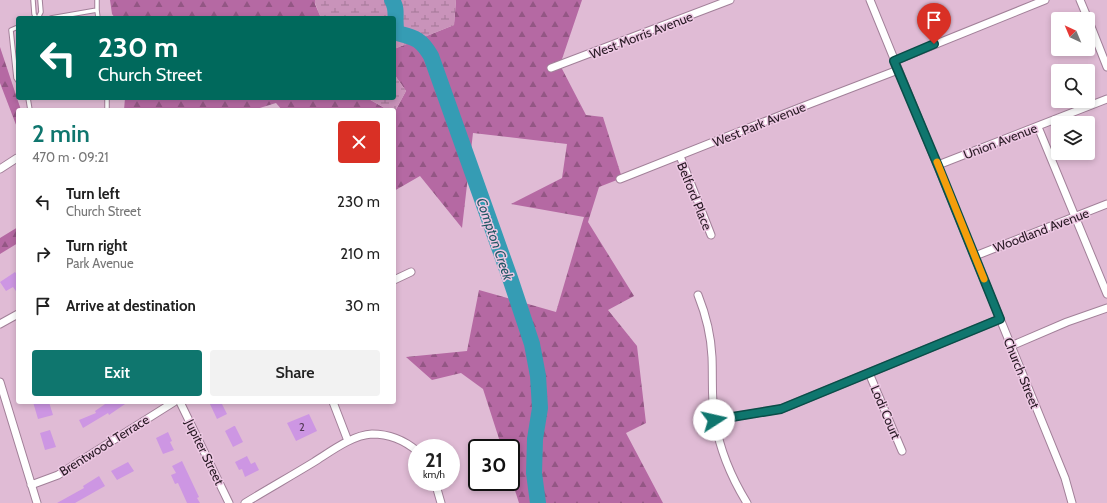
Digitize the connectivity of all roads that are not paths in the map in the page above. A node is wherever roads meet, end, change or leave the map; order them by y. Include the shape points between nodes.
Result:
1 (32, 0) edge
2 (40, 0) edge
3 (97, 0) edge
4 (730, 0) edge
5 (870, 0) edge
6 (1045, 0) edge
7 (1080, 0) edge
8 (97, 10) junction
9 (1085, 12) edge
10 (36, 16) edge
11 (38, 16) edge
12 (62, 16) edge
13 (98, 16) edge
14 (16, 29) edge
15 (1095, 37) edge
16 (894, 61) junction
17 (1107, 67) edge
18 (552, 68) dead end
19 (898, 70) junction
20 (16, 78) edge
21 (1107, 99) edge
22 (1038, 127) junction
23 (680, 156) junction
24 (16, 159) edge
25 (938, 165) junction
26 (0, 169) edge
27 (620, 179) dead end
28 (1107, 204) edge
29 (1076, 217) junction
30 (711, 235) dead end
31 (975, 256) junction
32 (411, 272) dead end
33 (396, 279) edge
34 (1107, 294) edge
35 (698, 295) dead end
36 (1107, 308) edge
37 (16, 315) edge
38 (1000, 319) junction
39 (0, 324) edge
40 (1011, 346) junction
41 (869, 373) junction
42 (0, 382) edge
43 (171, 404) edge
44 (181, 404) edge
45 (334, 404) edge
46 (714, 420) junction
47 (348, 441) junction
48 (408, 445) edge
49 (902, 451) dead end
50 (31, 485) junction
51 (438, 491) edge
52 (37, 503) edge
53 (229, 503) edge
54 (245, 503) edge
55 (441, 503) edge
56 (747, 503) edge
57 (1072, 503) edge

1 - 10 lane
2 - 11 lane via 41,12
3 - 8 lane
4 - 18 street, West Morris Avenue
5 - 16 street, Church Street
6 - 16 street
7 - 9 street
8 - 12 lane
8 - 13 lane
14 - 20 lane via 11,30
15 - 17 street
16 - 19 street, Church Street
19 - 23 street, West Park Avenue
19 - 25 street, Church Street
21 - 22 street, Union Avenue
22 - 25 street, Union Avenue
22 - 29 street
23 - 27 street, West Park Avenue
23 - 30 street, Belford Place
24 - 26 street
25 - 31 street, Church Street
28 - 29 street, Woodland Avenue
29 - 31 street, Woodland Avenue
29 - 34 street
31 - 38 street, Church Street
32 - 33 street
35 - 46 street via 711,340
36 - 40 street
37 - 39 street
38 - 40 street, Church Street
38 - 41 street
40 - 57 street, Church Street via 1065,478
41 - 46 street via 781,409
41 - 49 street, Lodi Court
42 - 50 street
43 - 50 street, Brentwood Terrace via 58,474
44 - 53 street, Jupiter Street
45 - 47 street
46 - 56 street via 720,448
47 - 48 street via 370,434 397,438
47 - 54 street
50 - 52 street
51 - 55 street

